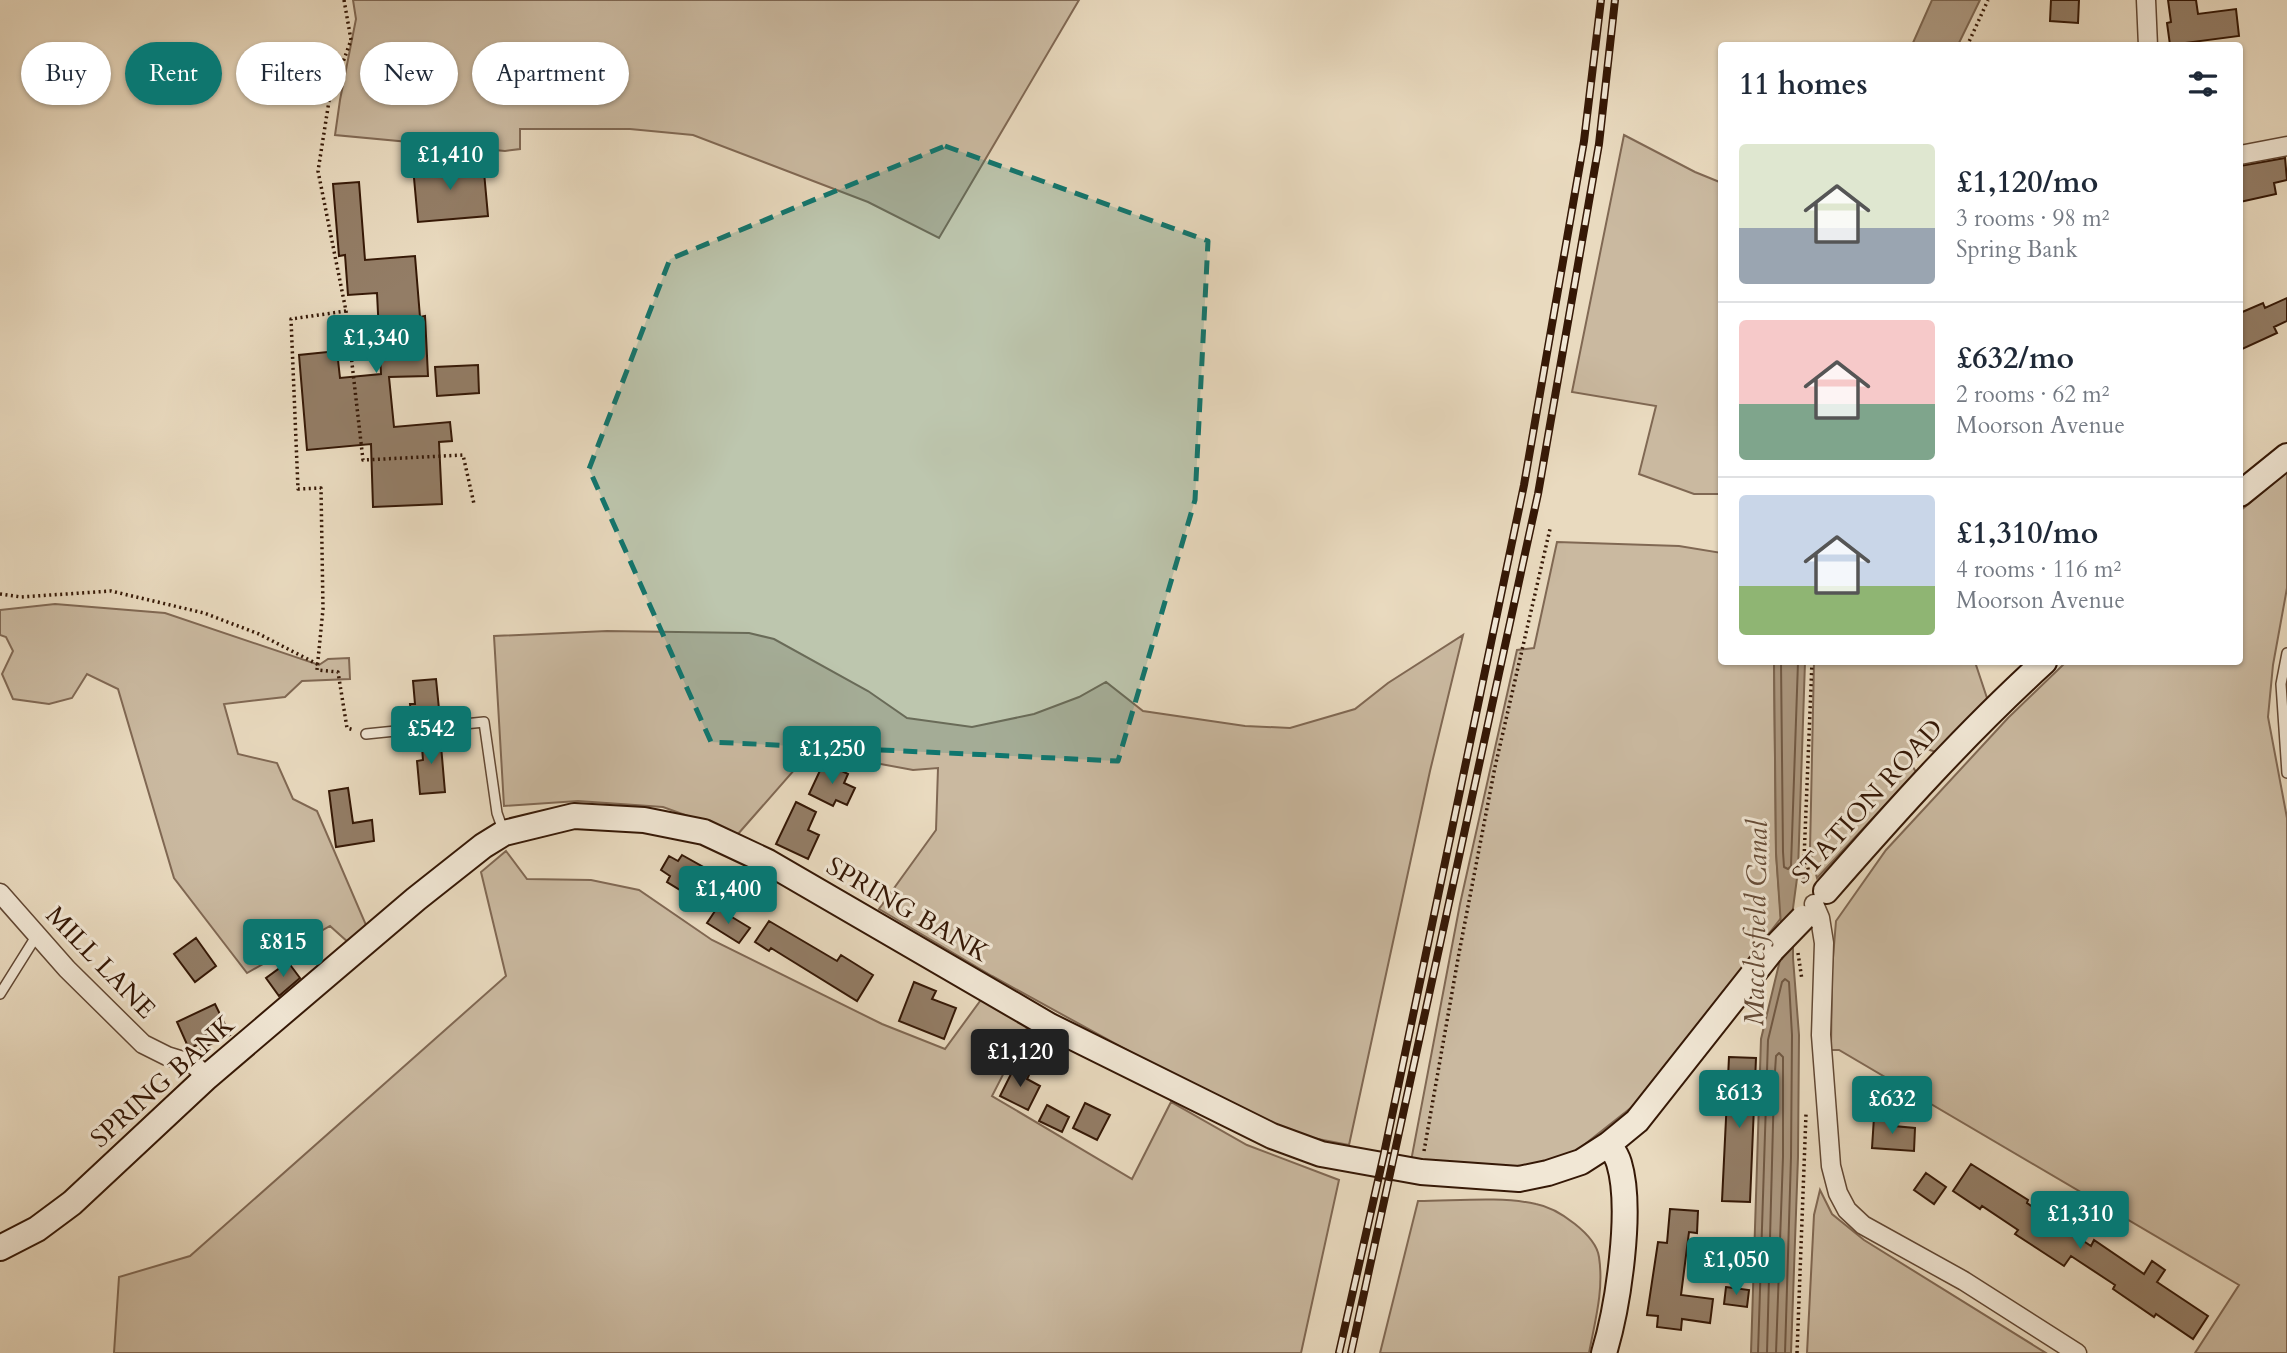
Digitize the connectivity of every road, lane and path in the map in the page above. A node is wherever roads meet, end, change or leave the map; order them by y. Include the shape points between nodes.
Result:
1 (344, 0) edge
2 (1988, 0) edge
3 (2146, 0) edge
4 (1969, 42) edge
5 (2148, 42) edge
6 (2287, 145) edge
7 (2243, 154) edge
8 (346, 311) junction
9 (2287, 456) edge
10 (2243, 492) edge
11 (474, 504) dead end
12 (1550, 528) dead end
13 (0, 594) edge
14 (2287, 653) edge
15 (1812, 665) edge
16 (2041, 665) edge
17 (318, 668) junction
18 (366, 734) joint
19 (2287, 773) edge
20 (504, 833) junction
21 (1804, 851) junction
22 (0, 893) edge
23 (1812, 897) junction
24 (37, 935) junction
25 (1796, 945) dead end
26 (1802, 987) dead end
27 (0, 994) edge
28 (207, 1077) junction
29 (1806, 1109) dead end
30 (1609, 1143) junction
31 (1421, 1171) junction
32 (0, 1248) edge
33 (1604, 1353) edge
34 (1797, 1353) edge
35 (2077, 1353) edge

1 - 8 path via 351,40 328,101 318,171
2 - 4 path
3 - 5 street
6 - 7 street
8 - 11 path via 363,460 463,455
8 - 17 path via 291,319 298,489 321,488 323,609
9 - 10 street
12 - 31 path via 1495,767
13 - 17 path via 21,597 111,591 204,614 259,634
14 - 19 lane via 2281,684
15 - 21 path
16 - 23 street, STATION ROAD via 1989,712
17 - 18 path via 338,672 347,728
18 - 20 lane via 484,722 496,813
20 - 28 street, SPRING BANK via 416,899
20 - 31 street, SPRING BANK via 575,816 644,820 704,832 779,869 1051,1026 1272,1136 1321,1154
21 - 23 path
21 - 23 path
22 - 24 street, MILL LANE
23 - 30 street, STATION ROAD, bridge via 1637,1121
23 - 35 street via 1824,943 1821,1035 1831,1166 1847,1210 1863,1225 1964,1281
24 - 27 lane
24 - 28 street, MILL LANE via 143,1044 192,1064
25 - 26 path
28 - 32 street, SPRING BANK via 72,1203
29 - 34 path
30 - 31 street, SPRING BANK via 1581,1161 1519,1179
30 - 33 street via 1619,1161 1625,1202 1621,1261

